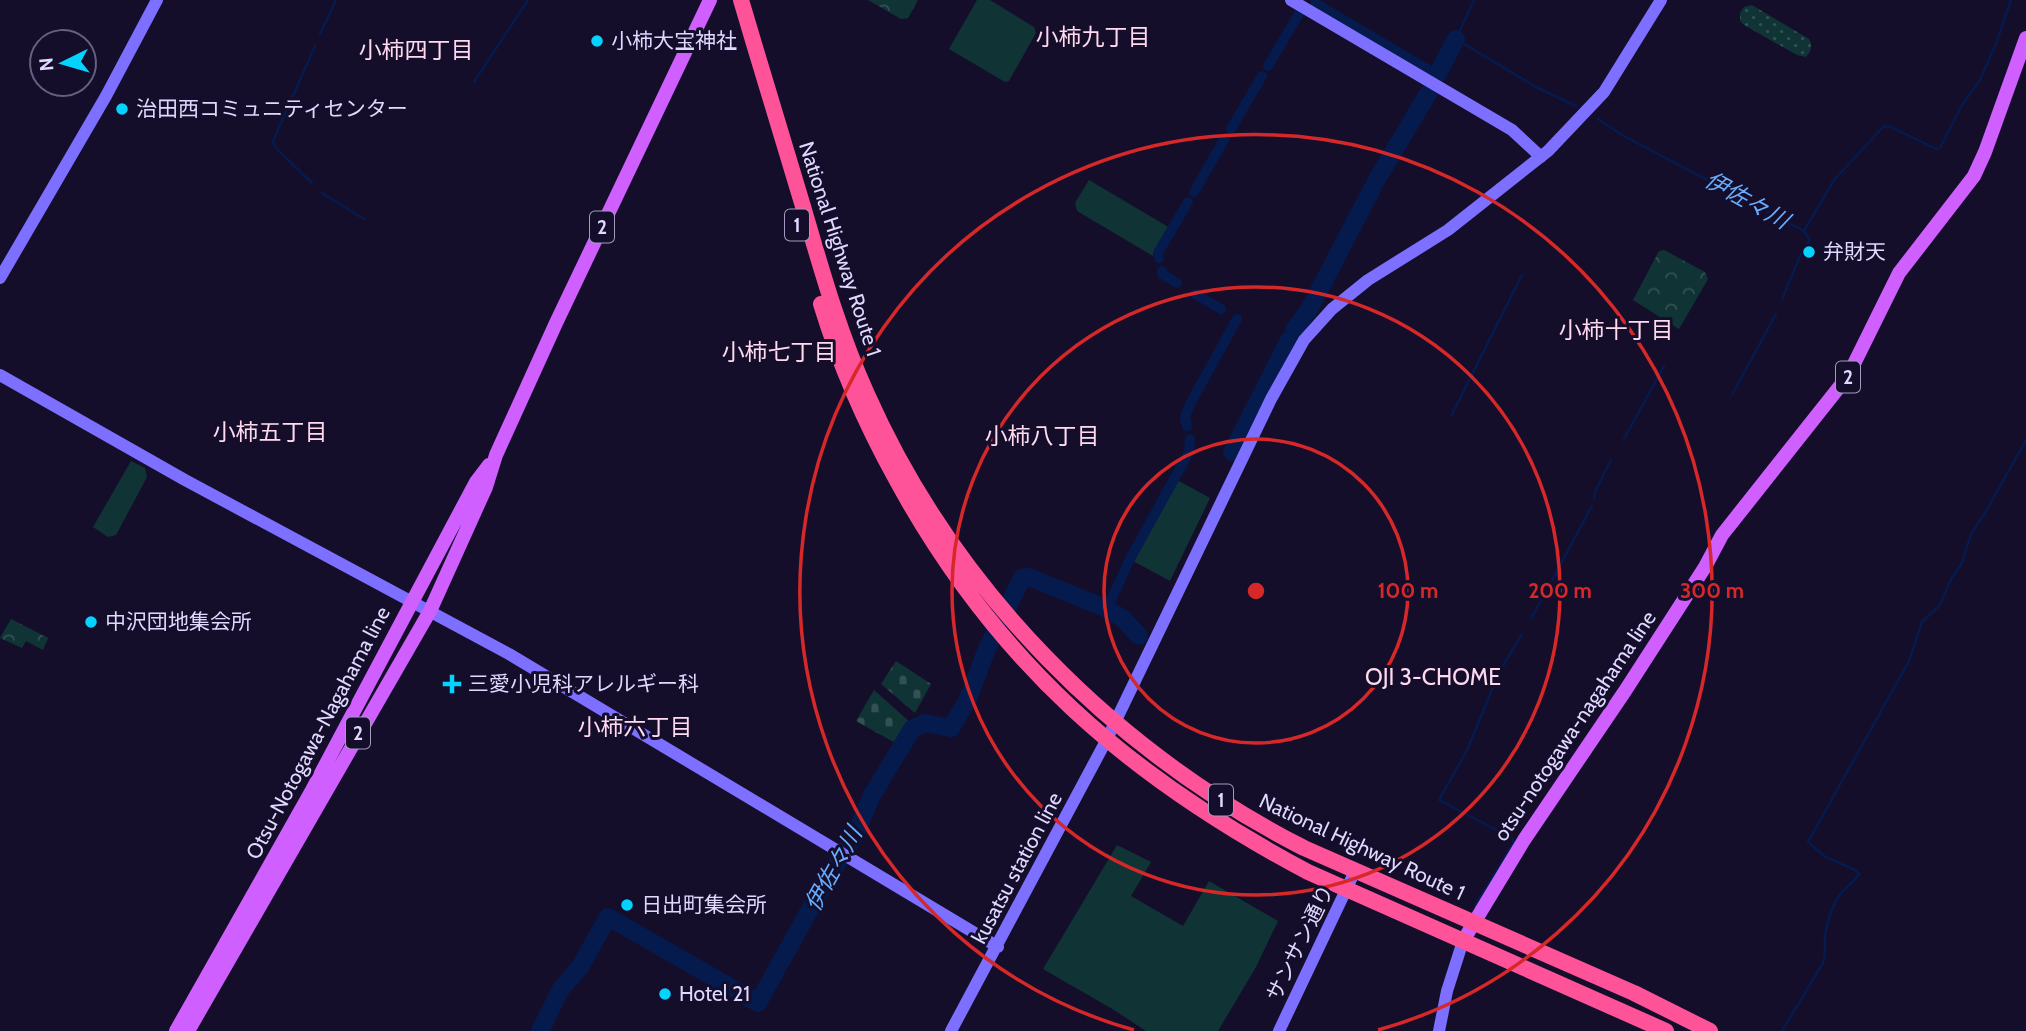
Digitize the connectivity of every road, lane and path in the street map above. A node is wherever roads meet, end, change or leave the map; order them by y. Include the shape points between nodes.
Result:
1 (157, 0) edge
2 (710, 0) edge
3 (730, 0) edge
4 (741, 0) edge
5 (1292, 0) edge
6 (1661, 0) edge
7 (2026, 38) edge
8 (1541, 157) junction
9 (0, 278) edge
10 (0, 375) edge
11 (496, 455) junction
12 (413, 602) junction
13 (430, 611) junction
14 (1115, 722) junction
15 (1107, 739) junction
16 (1355, 871) junction
17 (1347, 889) junction
18 (1474, 923) junction
19 (1463, 941) junction
20 (998, 947) junction
21 (176, 1031) edge
22 (188, 1031) edge
23 (951, 1031) edge
24 (1279, 1031) edge
25 (1439, 1031) edge
26 (1666, 1031) edge
27 (1710, 1031) edge

1 - 9 street
2 - 11 main road, Otsu-Notogawa-Nagahama line / 2
3 - 15 highway, National Highway Route 1 / 1 via 832,339 871,433 924,531 995,629 1042,681
4 - 14 highway, National Highway Route 1 / 1 via 830,299 867,394 922,499 955,548 1043,656
5 - 8 street via 1512,130
6 - 8 street, kusatsu station line via 1604,92
7 - 18 main road, otsu-notogawa-nagahama line / 2 via 1975,176 1899,273 1848,376 1722,535
8 - 14 street, kusatsu station line via 1448,230 1368,280 1304,340
10 - 12 street
11 - 12 main road, Otsu-Notogawa-Nagahama line / 2 via 476,482
11 - 13 main road, Otsu-Notogawa-Nagahama line / 2
12 - 13 street
12 - 21 main road, Otsu-Notogawa-Nagahama line / 2
13 - 20 street via 592,702
13 - 22 main road, Otsu-Notogawa-Nagahama line / 2
14 - 15 street, kusatsu station line
14 - 16 highway, National Highway Route 1 / 1 via 1265,828
15 - 17 highway, National Highway Route 1 / 1 via 1151,776 1223,824
15 - 20 street, kusatsu station line
16 - 17 street, サンサン通り
16 - 18 highway, National Highway Route 1 / 1
17 - 19 highway, National Highway Route 1 / 1
17 - 24 street, サンサン通り
18 - 19 main road, otsu-notogawa-nagahama line / 2
18 - 27 highway, National Highway Route 1 / 1
19 - 25 street
19 - 26 highway, National Highway Route 1 / 1
20 - 23 street, kusatsu station line

